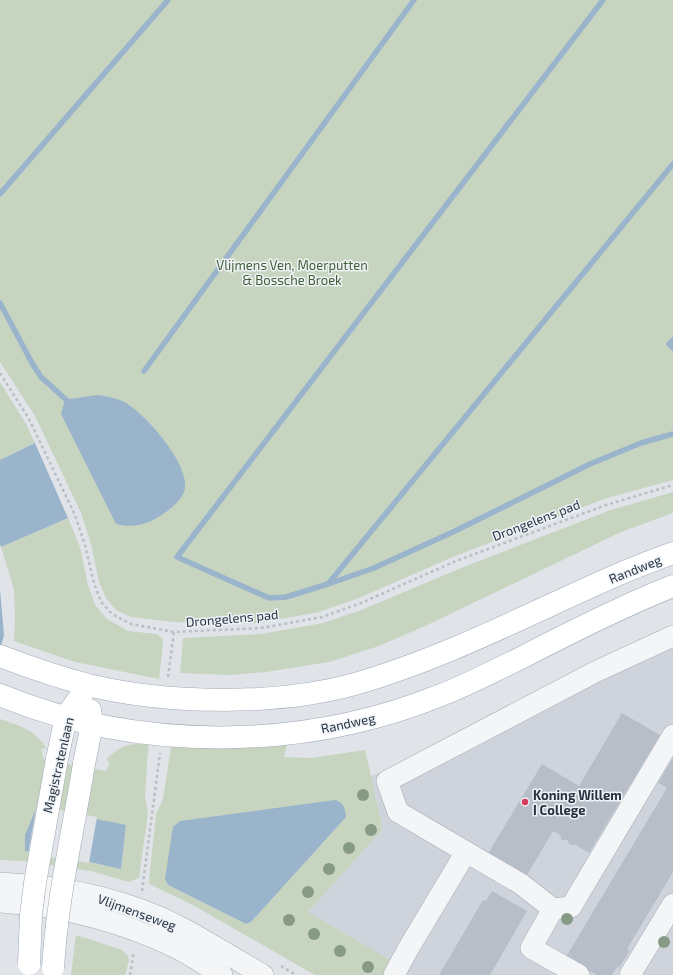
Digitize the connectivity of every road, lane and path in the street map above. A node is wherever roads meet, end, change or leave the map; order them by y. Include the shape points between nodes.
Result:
1 (0, 373) edge
2 (673, 485) edge
3 (673, 553) edge
4 (673, 586) edge
5 (174, 632) junction
6 (673, 636) edge
7 (0, 656) edge
8 (168, 678) dead end
9 (88, 685) junction
10 (0, 695) edge
11 (66, 717) junction
12 (92, 724) junction
13 (673, 735) edge
14 (160, 752) dead end
15 (466, 852) junction
16 (0, 883) edge
17 (142, 892) dead end
18 (0, 902) edge
19 (673, 904) edge
20 (553, 908) junction
21 (134, 948) dead end
22 (29, 969) edge
23 (53, 971) edge
24 (130, 975) edge
25 (222, 975) edge
26 (263, 975) edge
27 (394, 975) edge
28 (579, 975) edge
29 (630, 975) edge

1 - 5 path, Drongelens pad via 29,419 75,515 101,602 112,614 131,624
2 - 5 path, Drongelens pad via 606,505 470,556 322,617 261,628
3 - 9 main road, Randweg via 617,575 465,644 413,665 353,684 290,696 210,699 132,693
4 - 12 main road, Randweg via 637,600 449,692 366,720 288,734 226,737 156,734
5 - 8 path
6 - 15 street via 595,672 387,781 398,812
7 - 9 main road, Randweg
9 - 11 main road, Magistratenlaan
9 - 12 main road, Magistratenlaan
10 - 11 main road, Randweg
11 - 12 main road, Randweg
11 - 22 main road, Magistratenlaan, bridge via 35,882
12 - 23 main road, Magistratenlaan, bridge via 61,897
13 - 20 street via 571,907
14 - 17 path
15 - 20 street via 521,884
15 - 27 street
16 - 26 street, Vlijmenseweg via 66,889 139,910 183,929
18 - 25 street, Vlijmenseweg via 68,910 136,930 179,949
19 - 29 street
20 - 28 street via 531,948
21 - 24 path

